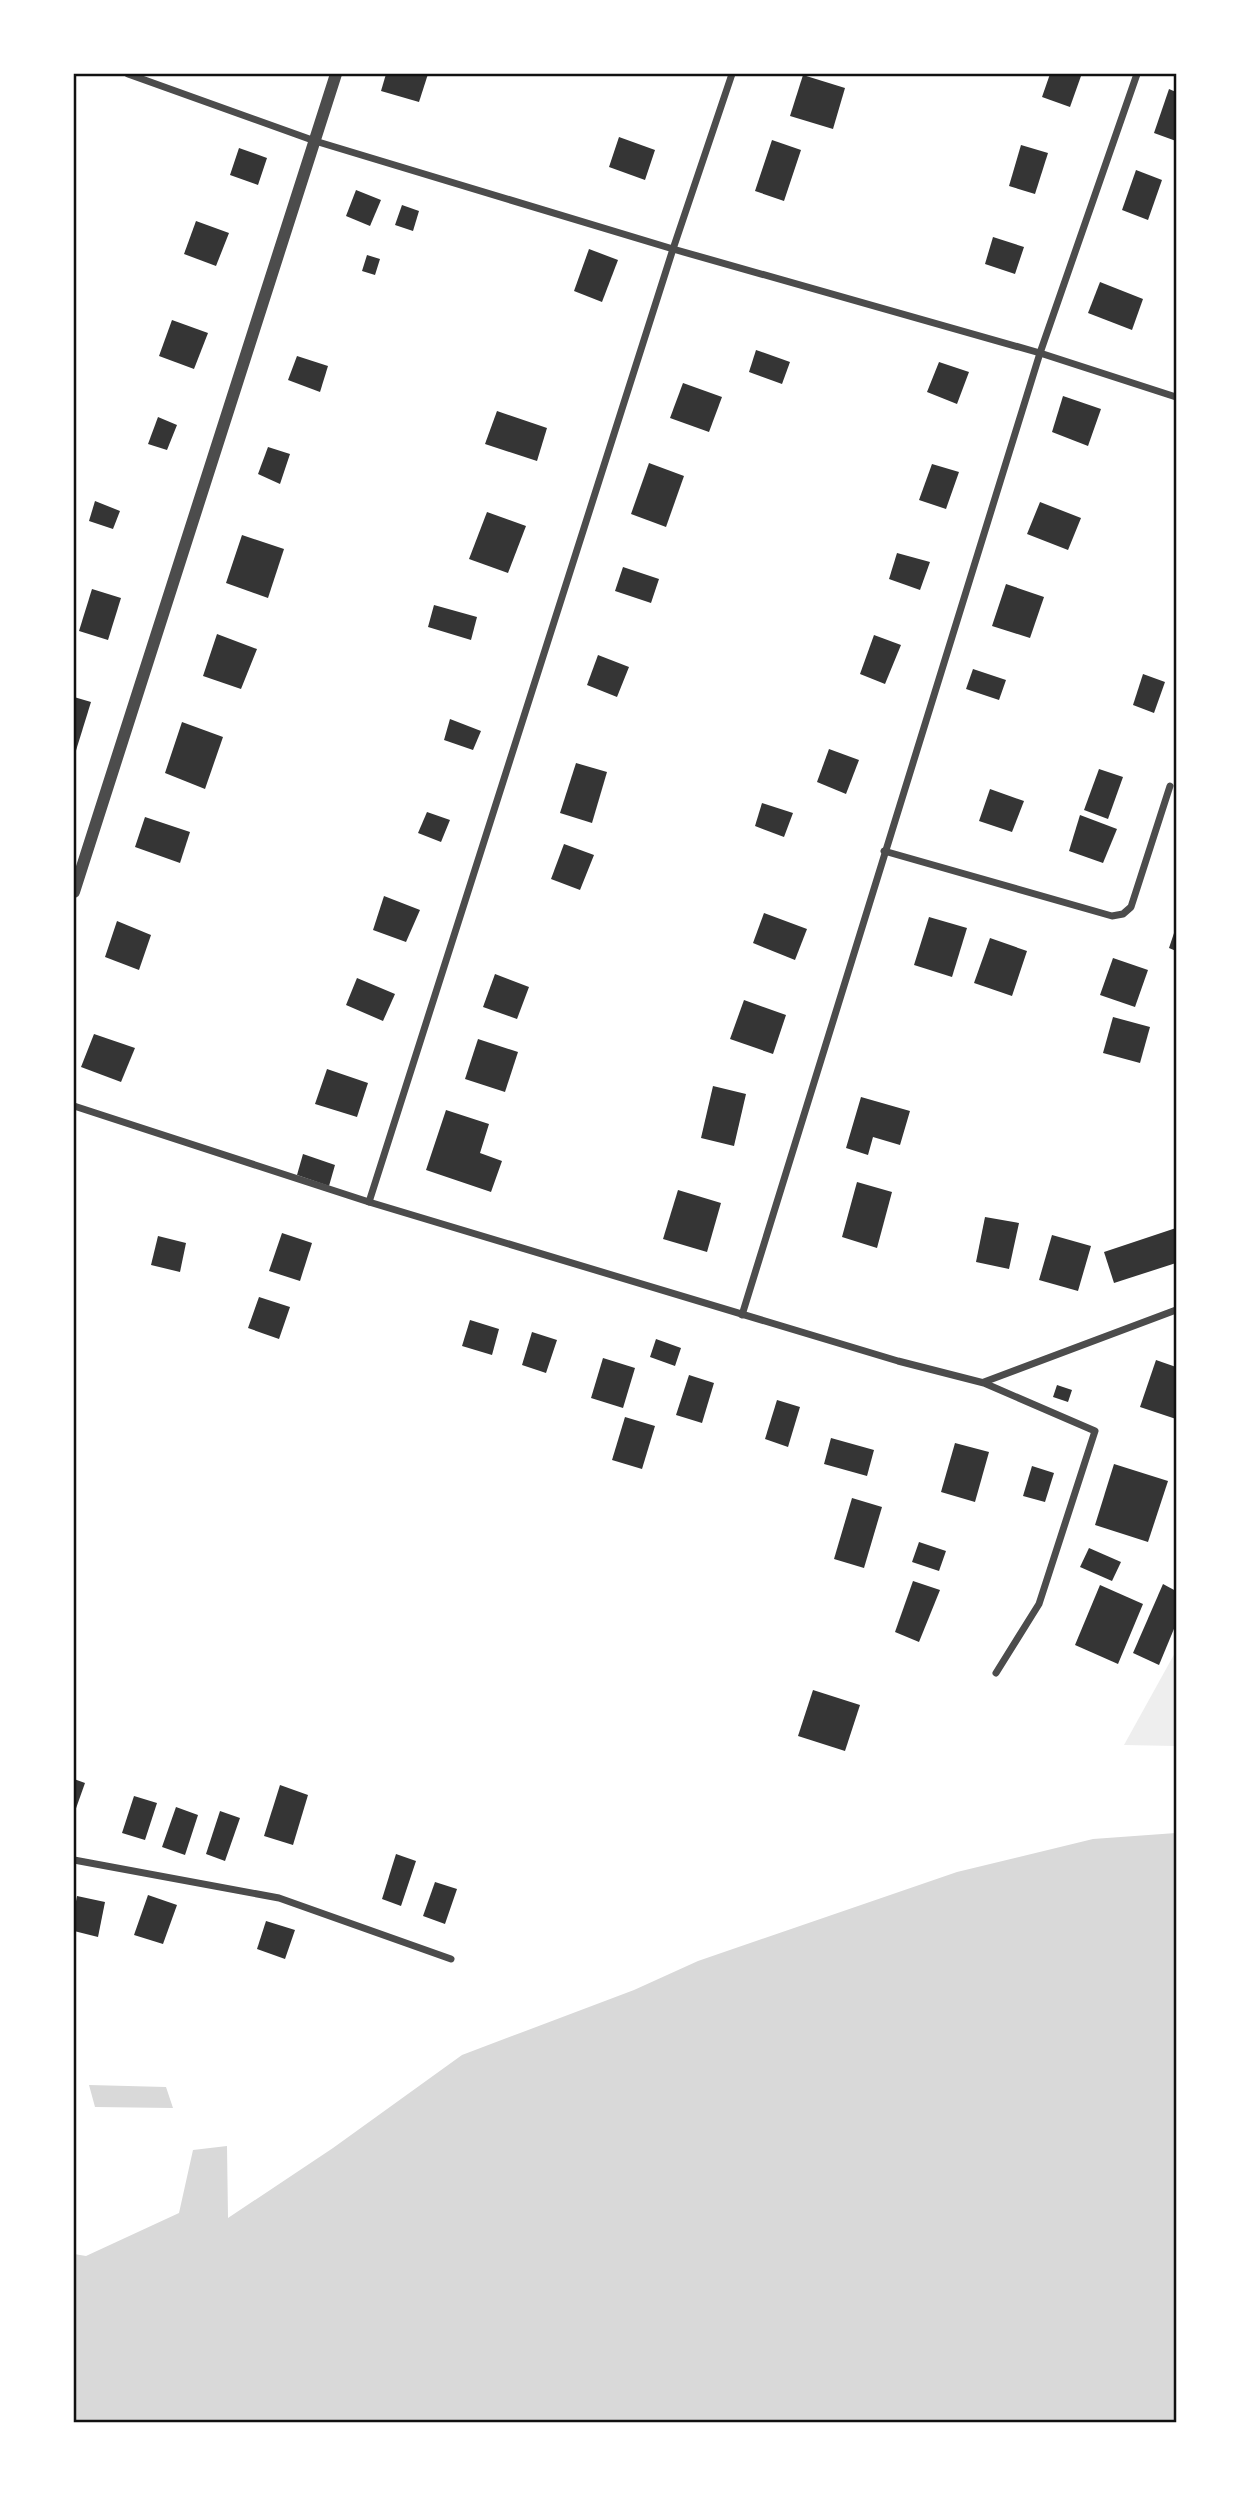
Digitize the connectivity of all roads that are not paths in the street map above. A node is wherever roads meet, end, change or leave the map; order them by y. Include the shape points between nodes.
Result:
1 (128, 74) edge
2 (336, 74) edge
3 (732, 74) edge
4 (1137, 74) edge
5 (315, 141) junction
6 (673, 249) junction
7 (1040, 353) junction
8 (1177, 397) edge
9 (1170, 786) dead end
10 (884, 851) junction
11 (74, 892) edge
12 (74, 1106) edge
13 (369, 1202) junction
14 (1176, 1310) edge
15 (742, 1315) junction
16 (984, 1383) junction
17 (996, 1673) dead end
18 (74, 1860) edge
19 (451, 1959) dead end

1 - 5 street
2 - 5 street
3 - 6 street
4 - 7 street
5 - 6 street
5 - 11 street
6 - 7 street
6 - 13 street
7 - 8 street
7 - 10 street
9 - 10 street via 1131,907 1124,914 1112,916
10 - 15 street
12 - 13 street
13 - 15 street
14 - 16 street
15 - 16 street
16 - 17 street via 1095,1431 1039,1604
18 - 19 street via 279,1898

